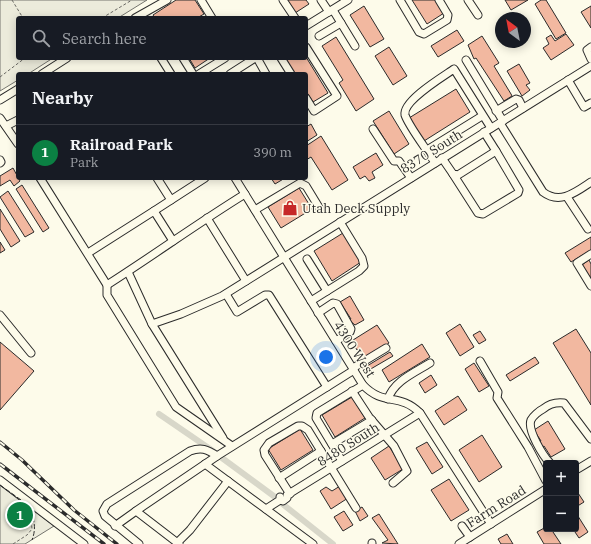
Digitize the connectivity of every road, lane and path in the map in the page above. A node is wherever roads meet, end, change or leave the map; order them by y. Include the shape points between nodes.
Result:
1 (12, 0) edge
2 (132, 0) edge
3 (167, 0) edge
4 (201, 0) edge
5 (283, 0) edge
6 (321, 0) edge
7 (348, 0) edge
8 (400, 0) edge
9 (439, 0) edge
10 (468, 0) edge
11 (331, 11) junction
12 (478, 15) dead end
13 (22, 16) edge
14 (105, 16) edge
15 (139, 16) edge
16 (211, 16) edge
17 (294, 16) edge
18 (341, 23) junction
19 (308, 25) edge
20 (319, 36) dead end
21 (355, 46) dead end
22 (591, 47) edge
23 (308, 50) edge
24 (591, 59) edge
25 (22, 60) edge
26 (64, 60) edge
27 (163, 60) edge
28 (184, 60) edge
29 (222, 60) edge
30 (240, 60) edge
31 (253, 60) edge
32 (257, 60) edge
33 (282, 60) edge
34 (466, 60) dead end
35 (244, 65) junction
36 (591, 66) edge
37 (45, 72) edge
38 (170, 72) edge
39 (191, 72) edge
40 (202, 72) edge
41 (233, 72) edge
42 (265, 72) edge
43 (290, 72) edge
44 (0, 77) edge
45 (568, 80) junction
46 (16, 90) edge
47 (0, 100) edge
48 (308, 101) edge
49 (591, 103) edge
50 (523, 108) junction
51 (496, 111) junction
52 (482, 116) junction
53 (0, 118) edge
54 (16, 121) edge
55 (501, 122) junction
56 (6, 126) junction
57 (373, 129) dead end
58 (487, 130) junction
59 (16, 141) edge
60 (427, 150) junction
61 (496, 151) junction
62 (442, 158) junction
63 (0, 160) edge
64 (0, 163) edge
65 (435, 163) junction
66 (453, 174) junction
67 (411, 178) junction
68 (41, 180) edge
69 (160, 180) edge
70 (202, 180) edge
71 (236, 180) edge
72 (591, 182) edge
73 (245, 194) junction
74 (568, 197) junction
75 (171, 200) junction
76 (320, 209) dead end
77 (254, 210) junction
78 (154, 211) junction
79 (207, 218) junction
80 (340, 222) junction
81 (588, 229) dead end
82 (173, 241) junction
83 (88, 253) junction
84 (591, 256) edge
85 (284, 257) junction
86 (307, 259) dead end
87 (128, 272) junction
88 (246, 281) junction
89 (107, 285) junction
90 (591, 286) edge
91 (327, 291) junction
92 (226, 294) junction
93 (311, 301) junction
94 (318, 312) junction
95 (0, 315) edge
96 (152, 324) junction
97 (336, 341) junction
98 (386, 348) dead end
99 (31, 353) dead end
100 (480, 362) dead end
101 (430, 363) dead end
102 (354, 369) junction
103 (364, 385) junction
104 (327, 387) junction
105 (352, 391) junction
106 (388, 399) junction
107 (420, 413) junction
108 (372, 420) junction
109 (385, 435) junction
110 (591, 439) edge
111 (226, 441) junction
112 (332, 444) junction
113 (232, 446) junction
114 (321, 451) junction
115 (217, 456) junction
116 (548, 460) edge
117 (342, 461) junction
118 (591, 461) edge
119 (205, 464) junction
120 (331, 468) junction
121 (579, 468) edge
122 (543, 475) edge
123 (279, 478) junction
124 (0, 480) edge
125 (228, 480) junction
126 (393, 483) dead end
127 (543, 491) edge
128 (289, 495) junction
129 (25, 507) dead end
130 (356, 508) dead end
131 (266, 509) junction
132 (136, 511) junction
133 (491, 524) junction
134 (115, 526) junction
135 (462, 526) dead end
136 (470, 537) junction
137 (178, 543) edge
138 (13, 544) edge
139 (84, 544) edge
140 (139, 544) edge
141 (313, 544) edge
142 (459, 544) edge

1 - 13 path
2 - 14 path
3 - 15 street
4 - 16 street
5 - 17 street
6 - 11 street
7 - 11 street
8 - 9 street via 419,32 424,34 447,20 448,15
10 - 12 street
11 - 18 street
11 - 19 street
18 - 20 street
18 - 21 street
22 - 24 street via 587,50
23 - 48 street via 337,96 314,110
25 - 44 path
26 - 37 street
27 - 38 street
28 - 39 street
29 - 40 street
30 - 35 street
31 - 35 street
32 - 42 street
33 - 43 street
34 - 51 street
35 - 41 street
36 - 45 street, 8370 South
45 - 49 street via 584,107
45 - 50 street, 8370 South
46 - 47 street
50 - 51 street via 516,99
50 - 55 street, 8370 South
51 - 55 street
52 - 58 street
52 - 60 street
52 - 60 street via 454,69 420,91 406,110 405,114
53 - 56 street
54 - 56 street
55 - 58 street, 8370 South
55 - 74 street via 543,192 548,196
56 - 59 street
57 - 67 street via 394,161 399,161
58 - 61 street
58 - 62 street, 8370 South
60 - 65 street
61 - 66 street via 458,175
61 - 66 street via 519,190 483,214 478,213
62 - 65 street, 8370 South
62 - 66 street
63 - 64 street
65 - 67 street, 8370 South
67 - 80 street, 8370 South
68 - 83 street
69 - 75 street
70 - 75 street
71 - 73 street, 4300 West
72 - 74 street
73 - 77 street, 4300 West
73 - 79 street
74 - 81 street
75 - 78 street
76 - 77 street via 306,186 300,183
77 - 85 street, 4300 West
78 - 82 street
78 - 83 street
79 - 82 street
79 - 88 street
80 - 85 street, 8370 South
80 - 91 street via 362,258 364,266
82 - 87 street
83 - 89 street
84 - 90 street via 577,263
85 - 88 street, 8370 South
85 - 93 street, 4300 West
86 - 91 street
87 - 89 street
87 - 96 street
88 - 92 street, 8370 South
89 - 111 street via 107,295 176,407
91 - 93 street
92 - 96 street, 8370 South via 208,304
92 - 104 street via 237,312 269,295
93 - 94 street, 4300 West
94 - 97 street, 4300 West
94 - 97 street via 333,303 337,304 352,329
95 - 99 street
96 - 111 street
97 - 102 street, 4300 West
98 - 102 street
100 - 122 street via 498,392 496,398
101 - 106 street via 396,385
102 - 103 street, 4300 West
102 - 104 street
103 - 105 street
103 - 106 street, 4300 West via 372,394
104 - 113 street
105 - 108 street
105 - 112 street via 317,413 316,418
106 - 107 street, 4300 West via 401,400 412,405
107 - 109 street, 8480 South
107 - 133 street, 4300 West
108 - 109 street
108 - 112 street
109 - 117 street, 8480 South
109 - 126 street via 407,471
110 - 116 street via 564,403 546,405 531,420 530,426
111 - 113 street
112 - 117 street
113 - 115 street
114 - 120 street
114 - 123 street
114 - 123 street via 308,430 302,426 269,444 264,453
115 - 119 street
115 - 134 street via 208,449 190,451 107,504 103,511
117 - 120 street, 8480 South
118 - 121 street
119 - 125 street
119 - 132 street
120 - 128 street, 8480 South
120 - 130 street
123 - 128 street
124 - 139 street
125 - 131 street
125 - 137 street
127 - 133 street, Farm Road
128 - 131 street, 8480 South via 280,497 280,500
129 - 138 path via 31,518 32,529
131 - 141 street
132 - 134 street
132 - 137 street
133 - 136 street, Farm Road
134 - 140 street
135 - 136 street
136 - 142 street, Farm Road

